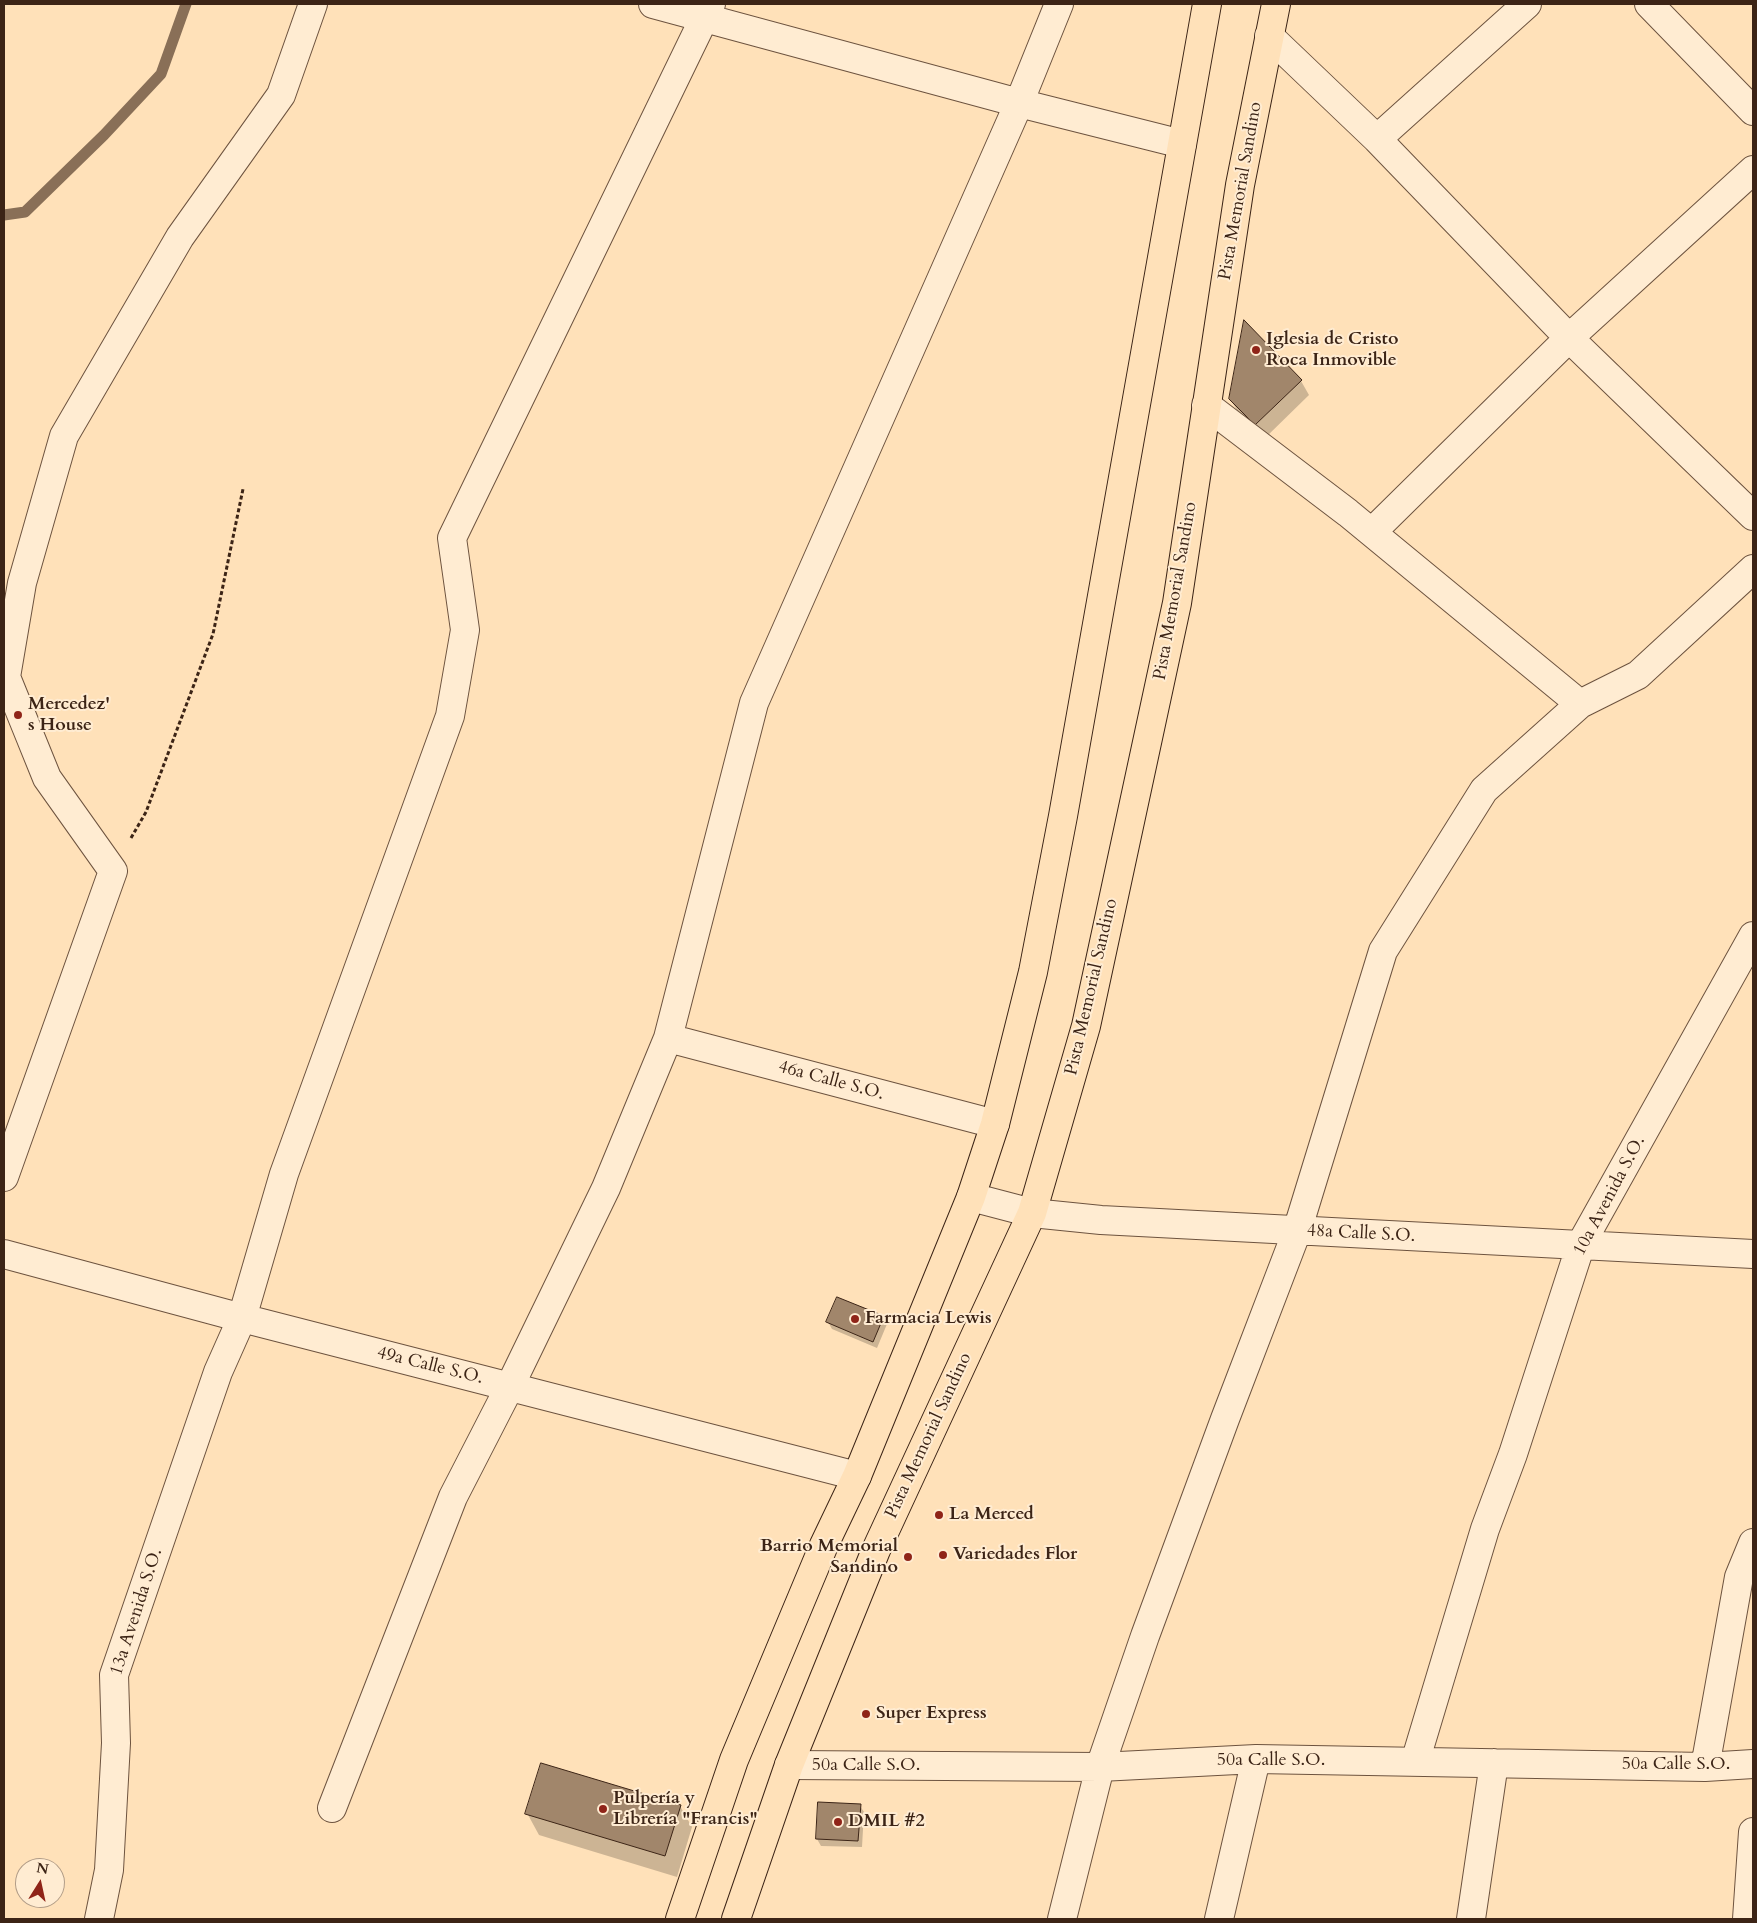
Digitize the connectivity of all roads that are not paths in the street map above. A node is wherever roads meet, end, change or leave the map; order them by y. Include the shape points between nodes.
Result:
1 (313, 4) edge
2 (653, 4) edge
3 (1059, 4) edge
4 (1206, 4) edge
5 (1276, 4) edge
6 (1528, 4) edge
7 (1649, 4) edge
8 (708, 10) edge
9 (1270, 36) junction
10 (1019, 104) junction
11 (1753, 111) edge
12 (1377, 139) junction
13 (1182, 144) junction
14 (1753, 170) edge
15 (1569, 338) junction
16 (1206, 405) junction
17 (1753, 516) edge
18 (1372, 532) junction
19 (1749, 580) edge
20 (1580, 704) junction
21 (1753, 936) edge
22 (668, 1038) junction
23 (995, 1124) junction
24 (4, 1177) edge
25 (971, 1197) junction
26 (1032, 1213) junction
27 (1297, 1231) junction
28 (1580, 1244) junction
29 (4, 1254) edge
30 (1753, 1254) edge
31 (242, 1318) junction
32 (510, 1386) junction
33 (857, 1476) junction
34 (1753, 1543) edge
35 (1256, 1759) junction
36 (1415, 1762) junction
37 (1494, 1763) junction
38 (1753, 1764) edge
39 (789, 1765) junction
40 (1705, 1766) junction
41 (1100, 1767) junction
42 (332, 1808) dead end
43 (1753, 1832) edge
44 (99, 1919) edge
45 (680, 1919) edge
46 (736, 1919) edge
47 (1062, 1919) edge
48 (1219, 1919) edge
49 (1471, 1919) edge
50 (1747, 1919) edge

1 - 24 street via 281,96 180,237 64,436 22,582 6,677 46,778 112,871
2 - 8 street
3 - 10 street
4 - 13 main road
5 - 9 main road, Pista Memorial Sandino
6 - 12 street
7 - 11 street
8 - 10 street
8 - 31 street, 13a Avenida S.O. via 452,538 465,630 450,716 284,1174
9 - 12 street
9 - 16 main road, Pista Memorial Sandino via 1240,185
10 - 13 street
10 - 22 street via 754,703
12 - 15 street
13 - 23 main road via 1063,816 1033,972
14 - 15 street
15 - 17 street
15 - 18 street
16 - 18 street
16 - 26 main road, Pista Memorial Sandino via 1177,604 1088,1016
18 - 20 street
19 - 20 street via 1638,675
20 - 27 street via 1484,790 1383,951
21 - 28 street, 10a Avenida S.O.
22 - 23 street, 46a Calle S.O.
22 - 32 street via 606,1188
23 - 25 main road
25 - 26 street, 48a Calle S.O.
25 - 33 main road
26 - 27 street, 48a Calle S.O.
26 - 39 main road, Pista Memorial Sandino via 876,1550
27 - 28 street, 48a Calle S.O.
27 - 41 street via 1162,1591
28 - 30 street, 48a Calle S.O.
28 - 36 street, 10a Avenida S.O. via 1513,1454 1485,1529
29 - 31 street, 49a Calle S.O.
31 - 32 street, 49a Calle S.O.
31 - 44 street, 13a Avenida S.O. via 218,1372 114,1675 116,1743 109,1870
32 - 33 street, 49a Calle S.O.
32 - 42 street via 453,1497
33 - 45 main road via 824,1545 734,1760
34 - 40 street via 1740,1577
35 - 36 street, 50a Calle S.O.
35 - 41 street, 50a Calle S.O.
35 - 48 street
36 - 37 street, 50a Calle S.O.
37 - 40 street, 50a Calle S.O.
37 - 49 street
38 - 40 street, 50a Calle S.O.
39 - 41 street, 50a Calle S.O.
39 - 46 main road, Pista Memorial Sandino
41 - 47 street
43 - 50 street

